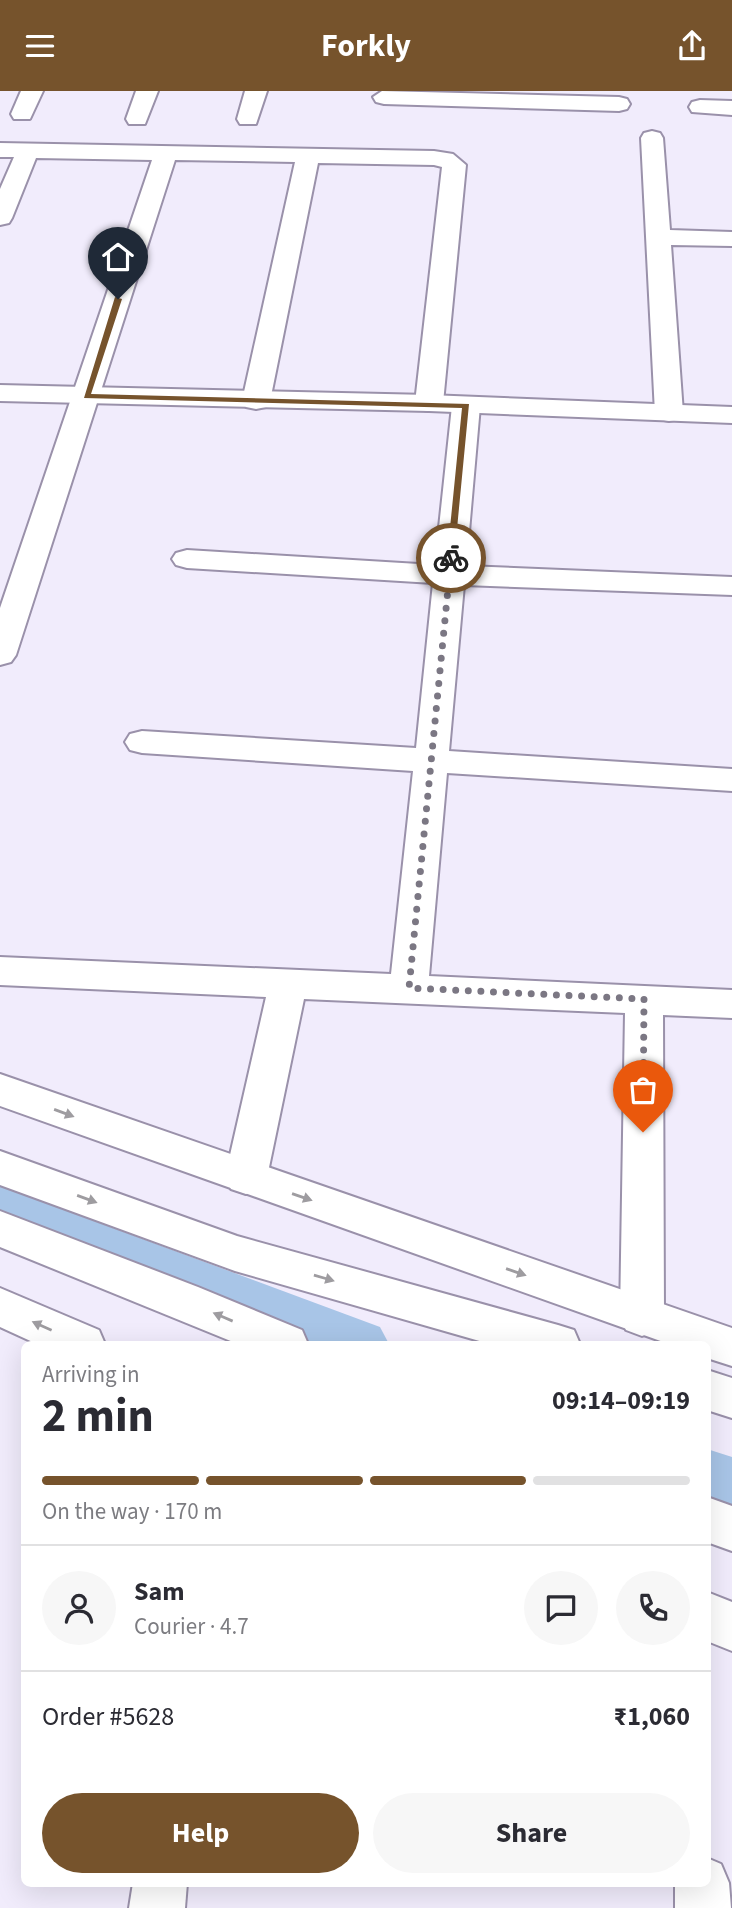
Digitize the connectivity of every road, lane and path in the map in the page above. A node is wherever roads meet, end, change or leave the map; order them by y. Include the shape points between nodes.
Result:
1 (32, 91) edge
2 (147, 91) edge
3 (257, 91) edge
4 (619, 98) edge
5 (383, 101) edge
6 (700, 107) dead end
7 (732, 108) edge
8 (22, 114) dead end
9 (137, 119) dead end
10 (248, 119) dead end
11 (621, 129) dead end
12 (652, 138) dead end
13 (0, 150) edge
14 (28, 150) junction
15 (165, 154) junction
16 (307, 157) junction
17 (0, 218) edge
18 (658, 237) junction
19 (732, 239) edge
20 (0, 393) edge
21 (86, 396) junction
22 (256, 401) junction
23 (429, 403) junction
24 (466, 406) junction
25 (669, 413) junction
26 (732, 415) edge
27 (187, 559) dead end
28 (449, 575) junction
29 (732, 586) edge
30 (0, 655) edge
31 (142, 742) dead end
32 (431, 761) junction
33 (732, 780) edge
34 (0, 971) edge
35 (288, 983) junction
36 (409, 988) junction
37 (644, 999) junction
38 (732, 1004) edge
39 (0, 1090) edge
40 (0, 1168) edge
41 (246, 1177) junction
42 (0, 1229) edge
43 (0, 1307) edge
44 (642, 1317) junction
45 (76, 1341) edge
46 (279, 1341) edge
47 (547, 1341) edge
48 (722, 1341) edge
49 (711, 1391) edge
50 (732, 1398) edge
51 (711, 1521) edge
52 (732, 1529) edge
53 (711, 1618) edge
54 (732, 1627) edge
55 (160, 1887) edge
56 (702, 1887) edge
57 (157, 1908) edge
58 (703, 1908) edge

1 - 8 street
2 - 9 street
3 - 10 street
4 - 5 street
4 - 11 street
6 - 7 street
12 - 18 street
13 - 14 street
14 - 15 street
14 - 17 street
15 - 16 street
15 - 21 street
16 - 22 street
16 - 23 street via 434,158 454,165
18 - 19 street
18 - 25 street
20 - 21 street
21 - 22 street
21 - 30 street
22 - 23 street
23 - 24 street
24 - 25 street
24 - 28 street
25 - 26 street
27 - 28 street
28 - 29 street
28 - 32 street
31 - 32 street
32 - 33 street
32 - 36 street
34 - 35 street
35 - 36 street
35 - 41 street
36 - 37 street
37 - 38 street
37 - 44 street
39 -> 41 street
40 -> 47 street via 235,1253
41 -> 44 street
46 -> 42 street
45 -> 43 street
44 - 48 street
49 - 50 street
51 - 52 street
53 - 54 street
55 - 57 street
56 - 58 street

